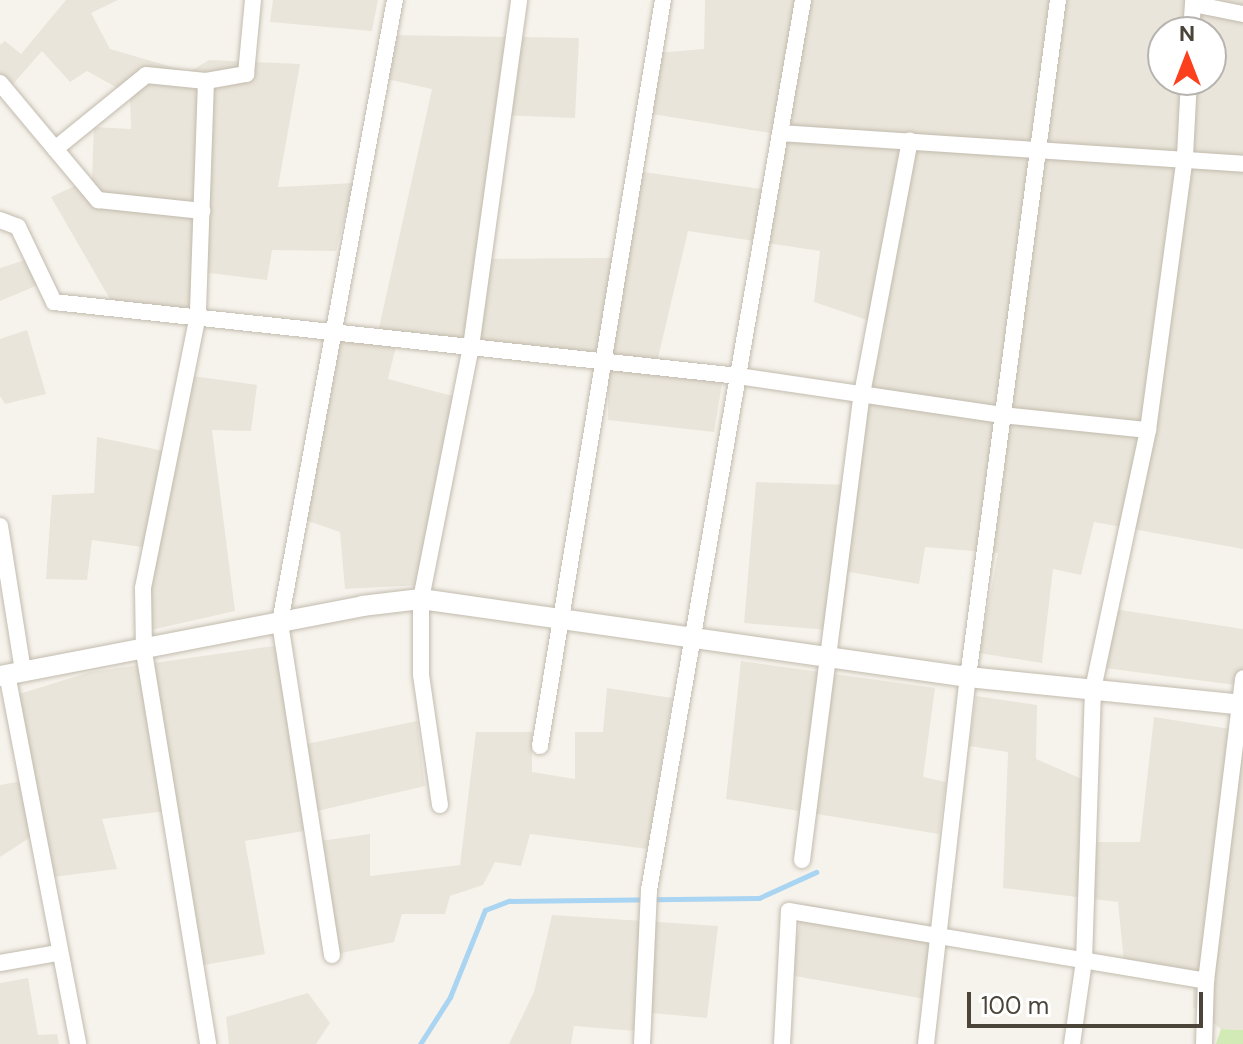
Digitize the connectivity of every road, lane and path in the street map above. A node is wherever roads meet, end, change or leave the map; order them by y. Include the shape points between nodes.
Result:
1 (253, 0) edge
2 (395, 0) edge
3 (519, 0) edge
4 (663, 0) edge
5 (803, 0) edge
6 (1058, 0) edge
7 (1193, 2) edge
8 (1243, 14) edge
9 (206, 81) junction
10 (0, 83) edge
11 (1188, 96) edge
12 (780, 133) junction
13 (910, 140) junction
14 (1037, 147) junction
15 (55, 149) junction
16 (1185, 156) junction
17 (1243, 164) edge
18 (202, 211) junction
19 (0, 220) edge
20 (198, 315) junction
21 (335, 331) junction
22 (471, 347) junction
23 (605, 362) junction
24 (738, 376) junction
25 (862, 394) junction
26 (1002, 415) junction
27 (1148, 430) junction
28 (0, 526) edge
29 (421, 599) junction
30 (562, 617) junction
31 (280, 622) junction
32 (689, 635) junction
33 (144, 652) junction
34 (826, 656) junction
35 (10, 674) edge
36 (968, 677) junction
37 (1243, 678) edge
38 (1093, 689) junction
39 (1241, 705) edge
40 (540, 746) dead end
41 (440, 805) dead end
42 (802, 860) dead end
43 (939, 937) junction
44 (58, 953) junction
45 (332, 955) dead end
46 (1084, 961) junction
47 (0, 963) edge
48 (1206, 981) junction
49 (78, 1044) edge
50 (208, 1044) edge
51 (642, 1044) edge
52 (782, 1044) edge
53 (926, 1044) edge
54 (1072, 1044) edge
55 (1204, 1044) edge

1 - 9 street via 246,74
2 - 21 street
3 - 22 street
4 - 23 street
5 - 12 street
6 - 14 street
7 - 8 street
9 - 15 street via 146,75
9 - 18 street
10 - 15 street
11 - 16 street
12 - 13 street
12 - 24 street
13 - 14 street
13 - 25 street
14 - 16 street
14 - 26 street
15 - 18 street via 98,200
16 - 17 street
16 - 27 street
18 - 20 street
19 - 20 street via 18,227 54,302
20 - 21 street
20 - 33 street via 143,588
21 - 22 street
21 - 31 street
22 - 23 street
22 - 29 street
23 - 24 street
23 - 30 street
24 - 25 street
24 - 32 street
25 - 26 street
25 - 34 street
26 - 27 street
26 - 36 street
27 - 38 street
28 - 35 street
29 - 30 street
29 - 31 street
29 - 41 street via 421,675
30 - 32 street
30 - 40 street
31 - 33 street
31 - 45 street
32 - 34 street
32 - 51 street via 649,890
33 - 35 street
33 - 50 street
34 - 36 street
34 - 42 street
35 - 44 street
36 - 38 street
36 - 43 street
37 - 39 street
38 - 39 street
38 - 46 street
39 - 48 street
43 - 46 street
43 - 52 street via 789,911
43 - 53 street
44 - 47 street
44 - 49 street
46 - 48 street
46 - 54 street
48 - 55 street

